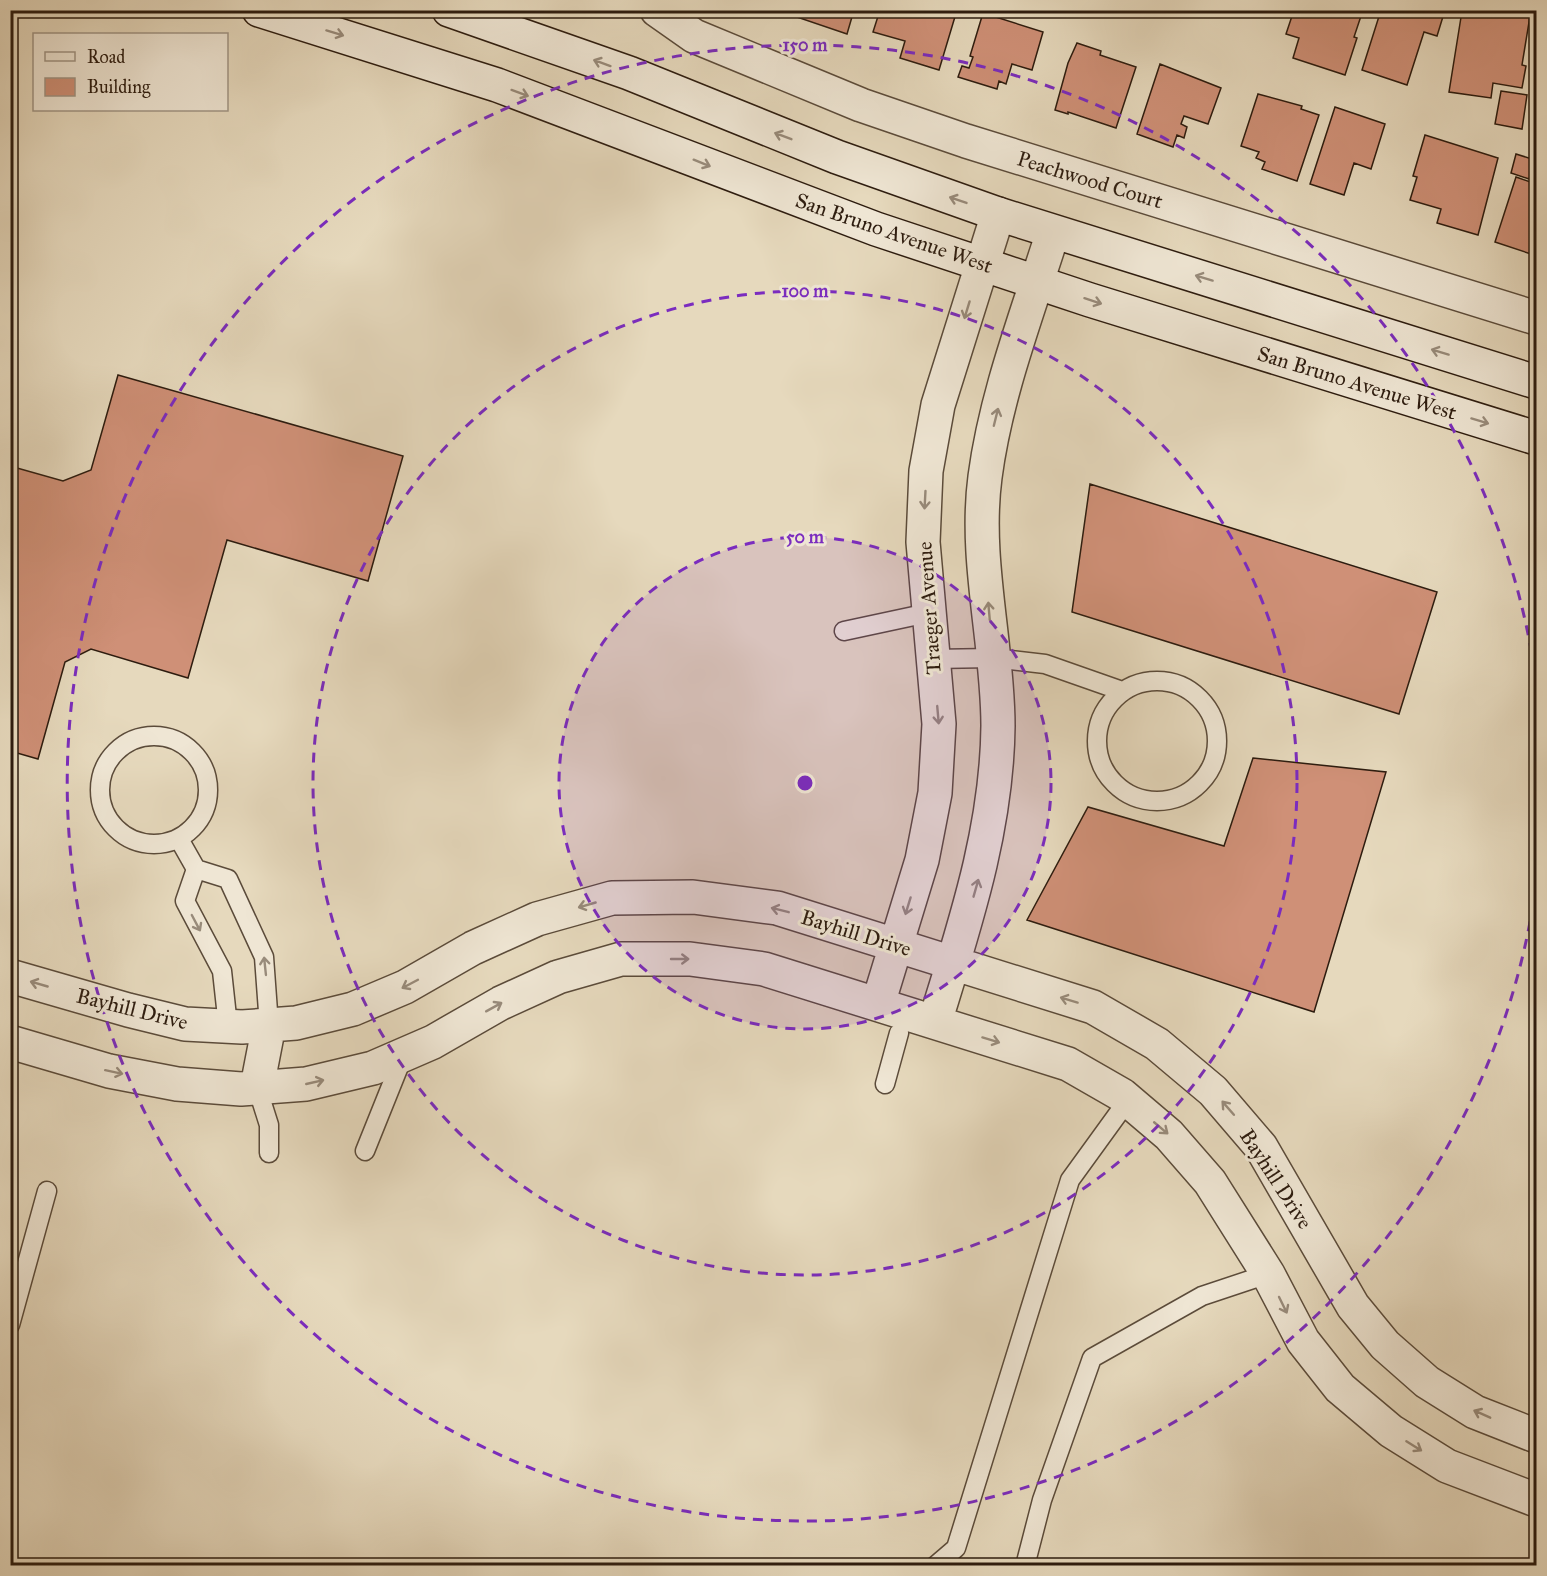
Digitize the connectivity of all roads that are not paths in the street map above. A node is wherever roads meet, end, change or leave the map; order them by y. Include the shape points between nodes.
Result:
1 (259, 10) edge
2 (449, 10) edge
3 (657, 10) edge
4 (998, 214) junction
5 (1053, 232) junction
6 (982, 264) junction
7 (1037, 282) junction
8 (1536, 318) edge
9 (1536, 382) edge
10 (1536, 438) edge
11 (928, 613) junction
12 (844, 631) dead end
13 (993, 657) junction
14 (932, 659) junction
15 (1122, 691) junction
16 (179, 838) junction
17 (196, 869) junction
18 (897, 945) junction
19 (953, 964) junction
20 (10, 976) edge
21 (878, 1004) junction
22 (935, 1022) junction
23 (269, 1025) junction
24 (228, 1026) junction
25 (899, 1033) junction
26 (10, 1042) edge
27 (404, 1054) junction
28 (885, 1084) dead end
29 (257, 1087) junction
30 (1128, 1100) junction
31 (365, 1151) dead end
32 (269, 1153) dead end
33 (47, 1191) dead end
34 (1268, 1274) junction
35 (11, 1318) edge
36 (1536, 1436) edge
37 (1536, 1500) edge
38 (935, 1566) edge
39 (1025, 1566) edge

1 -> 6 street, San Bruno Avenue West via 497,85 759,186
4 -> 2 street via 776,134 629,73
3 - 8 street, Peachwood Court via 694,36 861,105 977,145
4 - 5 street
4 - 6 street, Traeger Avenue
5 - 7 street
9 -> 5 street
6 - 7 street, San Bruno Avenue West
6 -> 11 street, Traeger Avenue via 938,405 926,471 923,542
7 -> 10 street, San Bruno Avenue West
13 -> 7 street via 982,540 985,478 995,419
11 - 12 lane
11 - 14 street, Traeger Avenue
13 - 14 lane
13 - 15 lane via 1045,664
19 -> 13 street via 979,875 994,800 998,724
14 -> 18 street, Traeger Avenue via 939,724 935,793 922,860
15 - 15 lane via 1150,682 1179,685 1208,710 1216,728 1217,747 1212,766 1201,783 1186,795 1167,801 1146,801 1127,794 1111,781 1097,744 1098,724 1107,705
16 - 16 lane via 196,825 207,807 209,785 203,765 190,748 171,737 150,735 129,741 112,754 102,773 99,794 106,814 119,831 138,842 159,844
16 - 17 lane
23 -> 17 lane via 264,957 228,879
17 -> 24 lane via 185,901 222,971
18 - 19 street, Bayhill Drive
18 - 21 street, Traeger Avenue
18 -> 23 street, Bayhill Drive via 777,908 693,897 612,898 537,919 473,948 405,987 353,1009 296,1023
19 - 22 street
36 -> 19 street, Bayhill Drive via 1475,1412 1427,1382 1385,1345 1353,1306 1261,1147 1213,1091 1157,1044 1093,1007
24 -> 20 street, Bayhill Drive via 185,1024 128,1011
21 - 22 street
21 - 25 lane
27 -> 21 street via 558,977 621,959 690,959 764,969
22 - 25 lane
22 -> 30 street via 1068,1064
23 - 24 street, Bayhill Drive
23 - 29 street
25 - 28 lane
26 -> 29 street via 109,1071 177,1084
29 -> 27 street via 306,1084 373,1068
27 - 31 lane
29 - 32 lane via 269,1125
30 -> 34 street via 1169,1135 1210,1182
30 - 38 lane via 1070,1180 956,1548
33 - 35 lane
34 -> 37 street via 1303,1341 1340,1388 1390,1431 1447,1466
34 - 39 lane via 1203,1296 1092,1358 1042,1500

